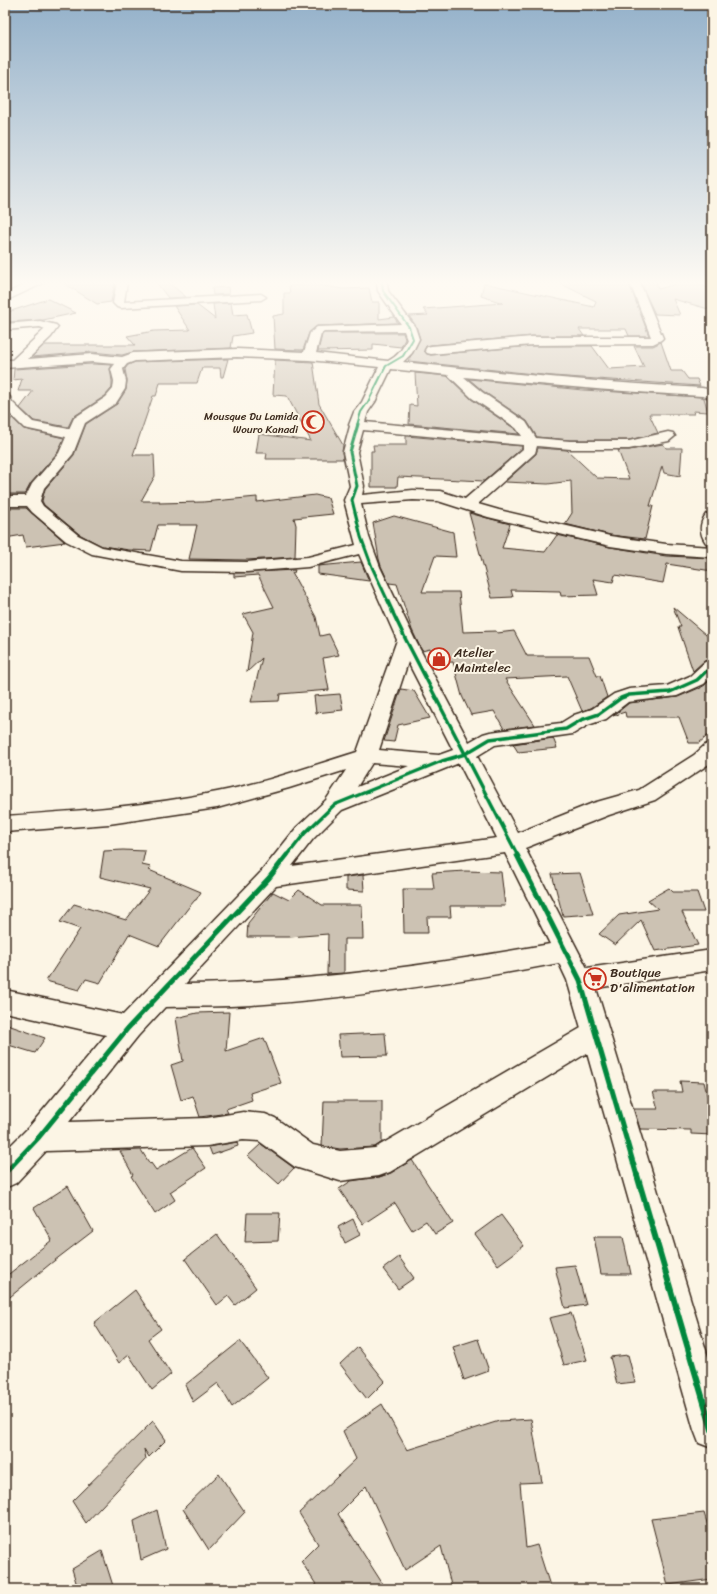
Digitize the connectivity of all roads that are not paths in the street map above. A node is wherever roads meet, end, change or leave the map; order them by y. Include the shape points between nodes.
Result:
1 (20, 356) edge
2 (149, 356) edge
3 (313, 356) edge
4 (404, 356) edge
5 (442, 356) edge
6 (123, 361) junction
7 (9, 365) edge
8 (386, 366) junction
9 (452, 372) junction
10 (471, 373) junction
11 (712, 394) edge
12 (5, 400) edge
13 (356, 425) junction
14 (74, 434) junction
15 (668, 436) dead end
16 (530, 442) junction
17 (352, 500) junction
18 (5, 501) edge
19 (32, 501) junction
20 (467, 505) junction
21 (712, 517) edge
22 (712, 540) edge
23 (365, 548) junction
24 (712, 552) edge
25 (406, 640) junction
26 (712, 666) edge
27 (712, 750) edge
28 (465, 754) junction
29 (366, 756) junction
30 (442, 762) junction
31 (334, 805) junction
32 (5, 824) edge
33 (512, 844) junction
34 (268, 878) junction
35 (565, 952) junction
36 (712, 960) edge
37 (580, 980) junction
38 (159, 996) junction
39 (5, 1001) edge
40 (128, 1028) junction
41 (595, 1034) junction
42 (39, 1137) junction
43 (5, 1173) edge
44 (712, 1430) edge

1 - 7 street
2 - 6 street via 133,357
3 - 8 street
4 - 8 street
5 - 10 street
6 - 7 street via 92,358
6 - 14 street via 117,369 119,389 110,400 79,421
8 - 9 street
8 - 13 street
9 - 10 street
9 - 16 street via 477,395 521,425
10 - 11 street via 618,388
12 - 14 street via 29,425
13 - 16 street
13 - 17 street via 350,452 357,486
14 - 19 street via 66,454 37,487
15 - 16 street via 629,445
16 - 20 street via 530,450
17 - 20 street via 413,495 440,496
17 - 23 street
18 - 19 street
19 - 23 street via 37,510 72,538 98,551 181,566 247,567 308,562
20 - 24 street via 494,514 610,541
21 - 22 street via 708,532
23 - 25 street
25 - 28 street
25 - 29 street
26 - 28 street via 702,676 670,692 629,695 599,714 566,729 490,739
27 - 33 street via 647,795 601,809
28 - 30 street
28 - 33 street
29 - 30 street
29 - 31 street
29 - 32 street via 217,800 109,816
30 - 31 street
31 - 34 street via 305,833
33 - 34 street
33 - 35 street
34 - 38 street
35 - 37 street
35 - 38 street via 396,979 264,993
36 - 37 street
37 - 41 street
38 - 40 street
39 - 40 street
40 - 42 street
41 - 42 street via 379,1162 340,1166 306,1157 265,1128 243,1126 207,1132
41 - 44 street
42 - 43 street

